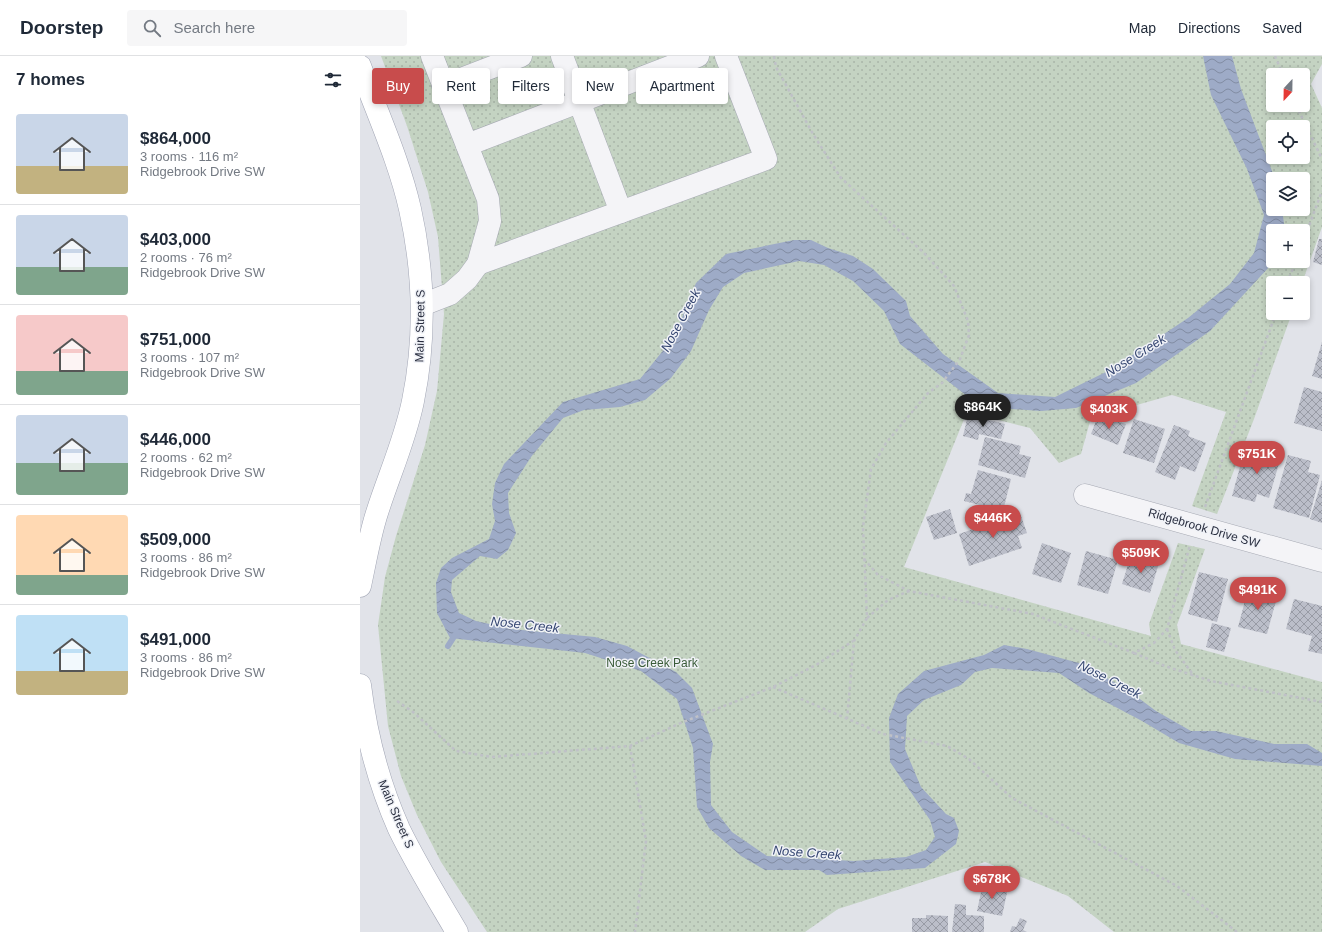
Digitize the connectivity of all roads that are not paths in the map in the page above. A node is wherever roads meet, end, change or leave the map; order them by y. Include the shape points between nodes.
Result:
1 (432, 56) edge
2 (520, 56) edge
3 (562, 56) edge
4 (698, 56) edge
5 (726, 56) edge
6 (360, 66) edge
7 (436, 68) edge
8 (489, 68) edge
9 (572, 82) edge
10 (628, 83) edge
11 (450, 104) edge
12 (575, 104) edge
13 (581, 104) edge
14 (467, 145) junction
15 (622, 212) junction
16 (478, 264) junction
17 (422, 305) junction
18 (1085, 495) dead end
19 (1322, 561) edge
20 (360, 586) edge
21 (360, 685) edge
22 (457, 932) edge

1 - 7 street
2 - 8 street
3 - 9 street
4 - 10 street
5 - 15 street via 766,159
6 - 17 main road, Main Street S via 410,208 420,268
11 - 14 street
12 - 14 street
13 - 15 street
14 - 16 street via 488,199 490,221
15 - 16 street
16 - 17 street via 467,279 450,294
17 - 20 main road, Main Street S via 419,365 413,402 404,438 376,515
18 - 19 street, Ridgebrook Drive SW
21 - 22 main road, Main Street S via 376,768 399,828

